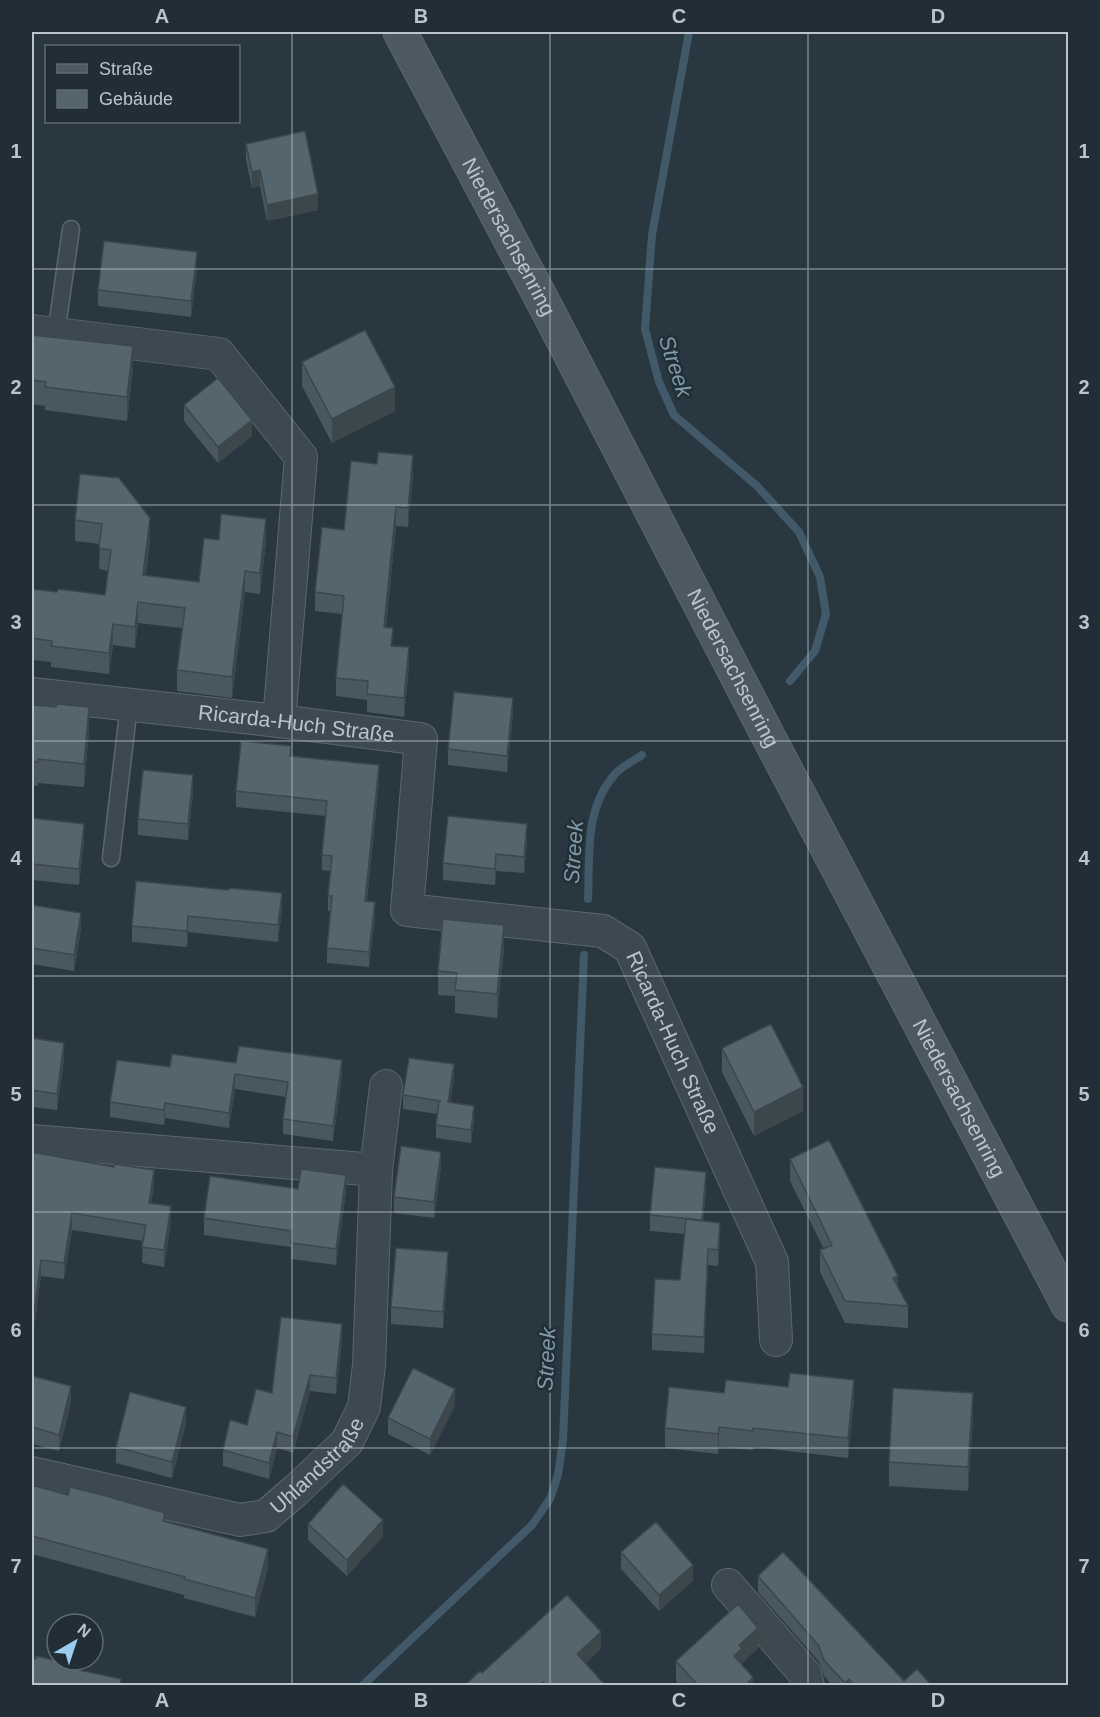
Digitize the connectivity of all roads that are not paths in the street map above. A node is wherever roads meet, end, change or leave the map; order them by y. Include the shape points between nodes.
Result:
1 (400, 32) edge
2 (71, 229) dead end
3 (44, 333) edge
4 (32, 694) edge
5 (129, 705) junction
6 (279, 721) junction
7 (111, 858) dead end
8 (386, 1086) dead end
9 (32, 1141) edge
10 (376, 1170) junction
11 (1068, 1305) edge
12 (776, 1340) dead end
13 (32, 1473) edge
14 (728, 1585) dead end
15 (808, 1686) edge

1 - 11 main road, Niedersachsenring
2 - 3 lane
3 - 6 street via 219,354 301,457
4 - 5 street, Ricarda-Huch Straße
5 - 6 street, Ricarda-Huch Straße
5 - 7 lane
6 - 12 street, Ricarda-Huch Straße via 422,739 407,910 603,931 630,948 772,1263
8 - 10 street, Uhlandstraße
9 - 10 street
10 - 13 street, Uhlandstraße via 364,1407 347,1442 295,1491 266,1515 240,1520
14 - 15 street via 805,1674

